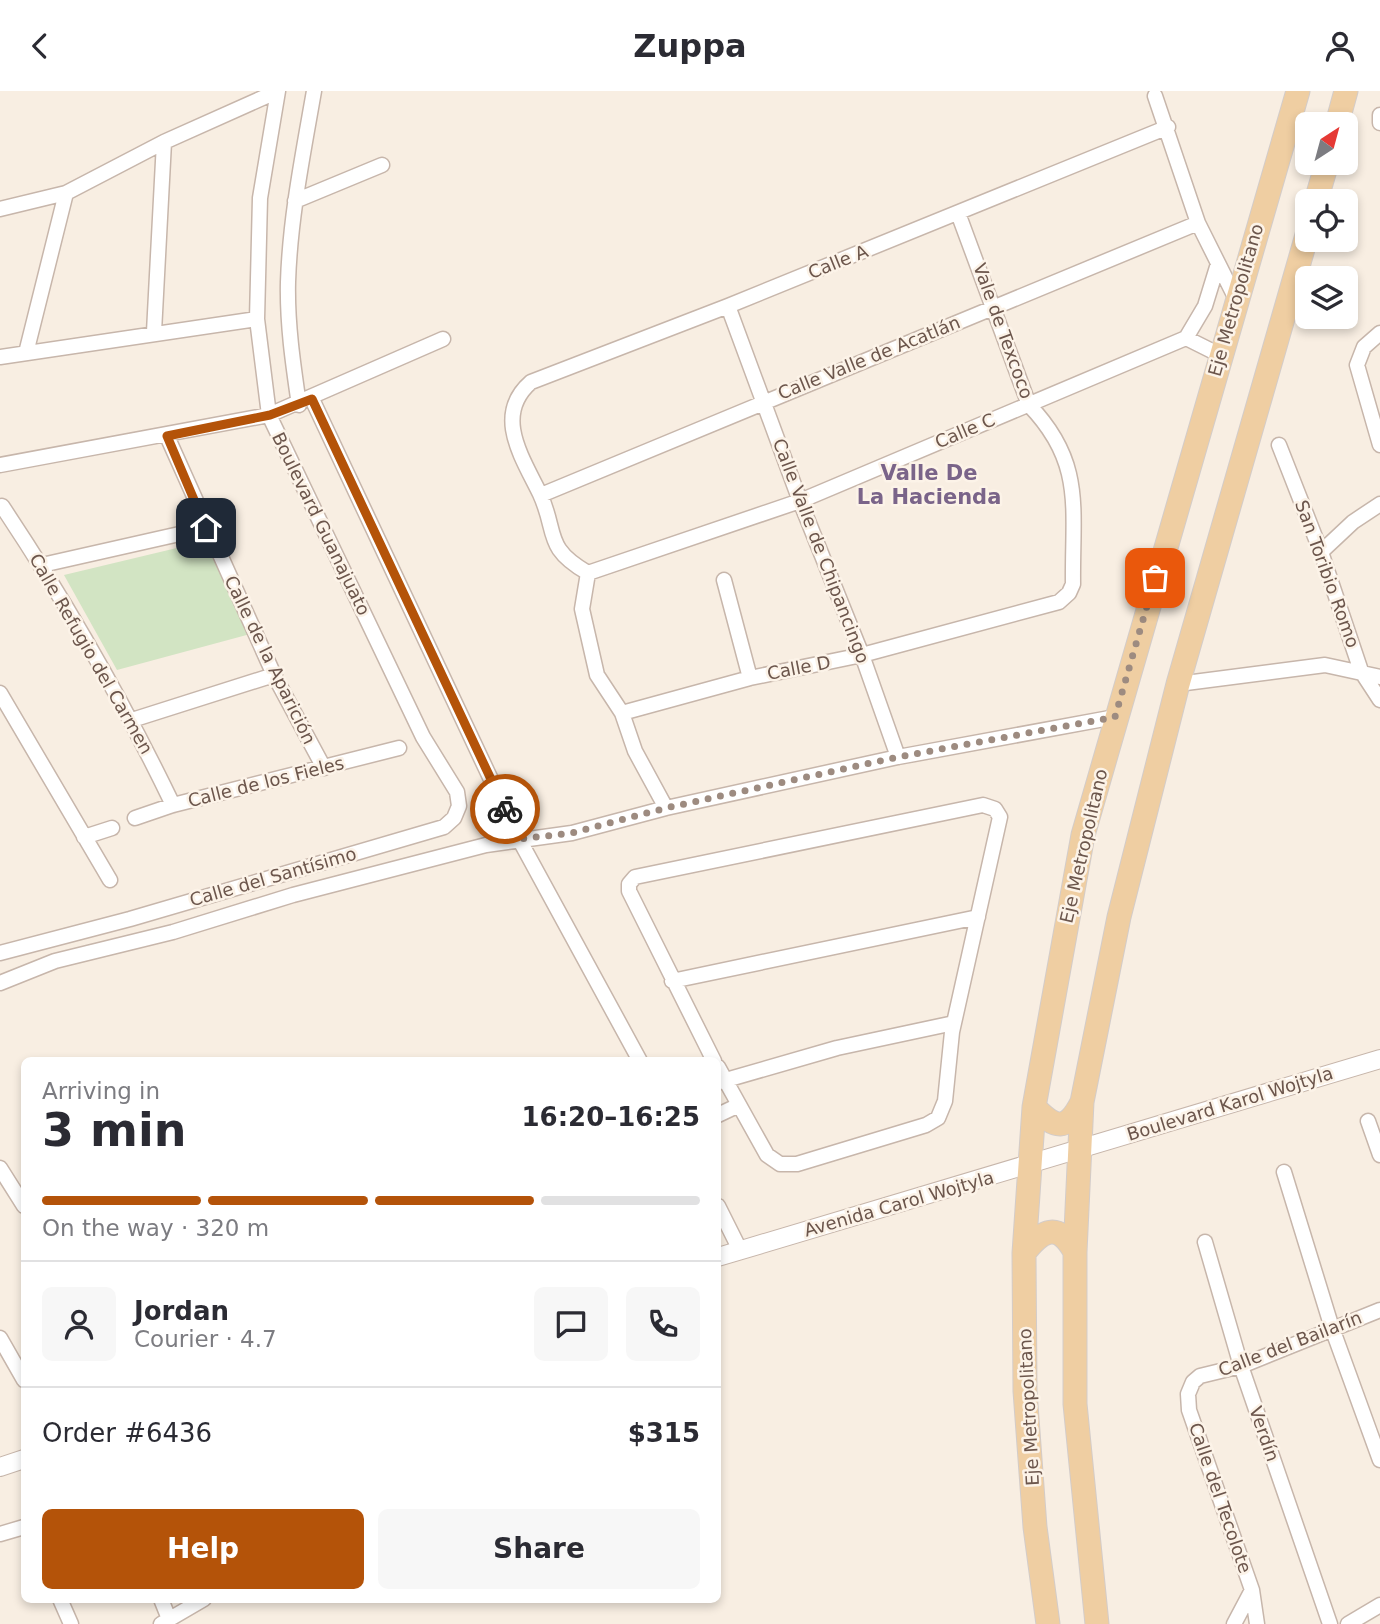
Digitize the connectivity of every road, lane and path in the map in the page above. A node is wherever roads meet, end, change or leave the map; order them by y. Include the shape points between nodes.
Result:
1 (278, 91) edge
2 (314, 91) edge
3 (1298, 91) edge
4 (1346, 91) edge
5 (1155, 96) dead end
6 (1340, 112) edge
7 (1380, 115) edge
8 (1380, 122) edge
9 (1168, 127) junction
10 (164, 142) junction
11 (382, 165) dead end
12 (66, 193) junction
13 (295, 201) junction
14 (0, 209) edge
15 (958, 213) junction
16 (1198, 223) junction
17 (1302, 252) edge
18 (1217, 267) junction
19 (1236, 299) junction
20 (728, 306) junction
21 (994, 306) junction
22 (257, 319) junction
23 (154, 332) junction
24 (1380, 333) edge
25 (1186, 338) junction
26 (443, 339) dead end
27 (26, 353) junction
28 (1220, 355) junction
29 (0, 357) edge
30 (764, 401) junction
31 (306, 402) junction
32 (1029, 405) junction
33 (270, 415) junction
34 (1378, 427) edge
35 (167, 436) junction
36 (1279, 445) dead end
37 (1380, 445) edge
38 (0, 465) edge
39 (541, 495) junction
40 (800, 501) junction
41 (1380, 504) edge
42 (2, 506) dead end
43 (206, 528) junction
44 (1321, 552) junction
45 (42, 565) junction
46 (588, 573) junction
47 (724, 580) dead end
48 (1059, 602) joint
49 (862, 655) junction
50 (1361, 671) junction
51 (274, 675) junction
52 (1380, 677) edge
53 (750, 678) junction
54 (1178, 684) junction
55 (0, 693) edge
56 (1380, 700) edge
57 (622, 713) junction
58 (1115, 717) junction
59 (132, 720) junction
60 (423, 737) joint
61 (399, 748) dead end
62 (898, 757) junction
63 (324, 768) junction
64 (173, 805) junction
65 (666, 808) junction
66 (135, 818) dead end
67 (111, 828) dead end
68 (84, 837) junction
69 (519, 839) junction
70 (110, 880) dead end
71 (978, 917) junction
72 (0, 953) edge
73 (672, 981) junction
74 (0, 983) edge
75 (954, 1023) junction
76 (638, 1057) edge
77 (712, 1057) edge
78 (1380, 1059) edge
79 (721, 1076) edge
80 (721, 1078) edge
81 (1082, 1102) junction
82 (738, 1105) junction
83 (1034, 1107) junction
84 (721, 1114) edge
85 (1368, 1121) dead end
86 (1079, 1150) junction
87 (1380, 1155) edge
88 (1027, 1166) junction
89 (0, 1168) edge
90 (1284, 1172) dead end
91 (21, 1201) edge
92 (721, 1212) edge
93 (1205, 1242) dead end
94 (740, 1250) junction
95 (1075, 1252) junction
96 (1024, 1253) junction
97 (721, 1256) edge
98 (1380, 1310) edge
99 (1332, 1328) junction
100 (0, 1338) edge
101 (1241, 1366) junction
102 (21, 1375) edge
103 (1200, 1376) joint
104 (1380, 1459) edge
105 (21, 1460) edge
106 (0, 1467) edge
107 (21, 1528) edge
108 (0, 1534) edge
109 (1252, 1590) junction
110 (62, 1603) edge
111 (162, 1603) edge
112 (197, 1603) edge
113 (1380, 1605) edge
114 (165, 1622) edge
115 (71, 1624) edge
116 (1048, 1624) edge
117 (1097, 1624) edge
118 (1234, 1624) edge
119 (1257, 1624) edge
120 (1330, 1624) edge
121 (1348, 1624) edge

1 - 10 street
1 - 22 street, Boulevard Guanajuato via 260,198
2 - 13 street
3 - 19 main road, Eje Metropolitano
4 - 6 main road
5 - 9 street
7 - 8 street
9 - 15 street, Calle A
9 - 16 street
10 - 12 street
10 - 23 street
11 - 13 street
12 - 14 street
12 - 27 street
13 - 31 street via 288,283 291,348
15 - 20 street, Calle A
15 - 21 street, Vale de Texcoco
16 - 18 street
16 - 21 street, Calle Valle de Acatlán
17 - 54 main road
18 - 19 street
18 - 25 street via 1205,306
19 - 28 main road, Eje Metropolitano
20 - 30 street, Calle Valle de Chipancingo
20 - 39 street, Calle A via 531,382 514,403 510,422 524,467
21 - 30 street, Calle Valle de Acatlán
21 - 32 street, Vale de Texcoco
22 - 23 street
22 - 33 street, Boulevard Guanajuato
23 - 27 street
24 - 34 street via 1364,347 1357,365
25 - 28 street
25 - 32 street, Calle C
26 - 31 street
27 - 29 street
28 - 58 main road, Eje Metropolitano
30 - 39 street, Calle Valle de Acatlán
30 - 40 street, Calle Valle de Chipancingo
31 - 33 street
31 - 69 street
32 - 40 street, Calle C
32 - 48 street, Vale de Texcoco via 1051,428 1071,476 1073,584
33 - 35 street
33 - 60 street, Boulevard Guanajuato
34 - 37 street
35 - 38 street
35 - 43 street, Calle de la Aparición
36 - 44 street, San Toribio Romo
39 - 46 street via 557,549
40 - 46 street, Calle C
40 - 49 street, Calle Valle de Chipancingo
41 - 44 street
42 - 45 street, Calle Refugio del Carmen
43 - 45 street
43 - 51 street, Calle de la Aparición
44 - 50 street, San Toribio Romo
45 - 59 street, Calle Refugio del Carmen
46 - 57 street via 582,609 586,636 597,675
47 - 53 street
48 - 49 street, Calle D
49 - 53 street, Calle D
49 - 62 street, Calle Valle de Chipancingo
50 - 52 street
50 - 54 street via 1325,665
50 - 56 street, San Toribio Romo
51 - 59 street
51 - 63 street, Calle de la Aparición
53 - 57 street, Calle D
54 - 81 main road via 1119,917
55 - 68 street
57 - 65 street via 650,783
58 - 62 street
58 - 83 main road, Eje Metropolitano via 1069,899
59 - 64 street, Calle Refugio del Carmen
60 - 72 street, Calle del Santísimo via 457,792 459,806 443,827
61 - 63 street, Calle de los Fieles
62 - 65 street
63 - 64 street, Calle de los Fieles
64 - 66 street, Calle de los Fieles
65 - 69 street via 572,833
67 - 68 street
68 - 70 street
69 - 74 street via 55,961
69 - 76 street
71 - 73 street
71 - 73 street via 1000,817 984,805 635,877 629,891
71 - 75 street
73 - 77 street
75 - 79 street
75 - 82 street via 945,1101 938,1118 926,1125 797,1164 780,1164 767,1155
78 - 86 street, Boulevard Karol Wojtyla
80 - 82 street
81 - 83 main road via 1076,1114 1061,1124 1048,1121
81 - 86 main road
82 - 84 street
83 - 88 main road, Eje Metropolitano
85 - 87 street
86 - 88 street, Avenida Carol Wojtyla
86 - 95 main road
88 - 94 street, Avenida Carol Wojtyla
88 - 96 main road, Eje Metropolitano
89 - 91 street
90 - 99 street
92 - 94 street
93 - 101 street, Verdín
94 - 97 street, Avenida Carol Wojtyla
95 - 96 main road via 1062,1236 1049,1231 1039,1235
95 - 117 main road via 1075,1404
96 - 116 main road, Eje Metropolitano via 1025,1391
98 - 99 street, Calle del Bailarín
99 - 101 street, Calle del Bailarín
99 - 104 street
100 - 102 street
101 - 103 street, Calle del Bailarín
101 - 120 street, Verdín
103 - 109 street, Calle del Tecolote via 1188,1394 1189,1410
105 - 106 street
107 - 108 street
109 - 118 street
109 - 119 street, Calle del Tecolote
110 - 115 street
111 - 114 street
112 - 114 street
113 - 121 street

